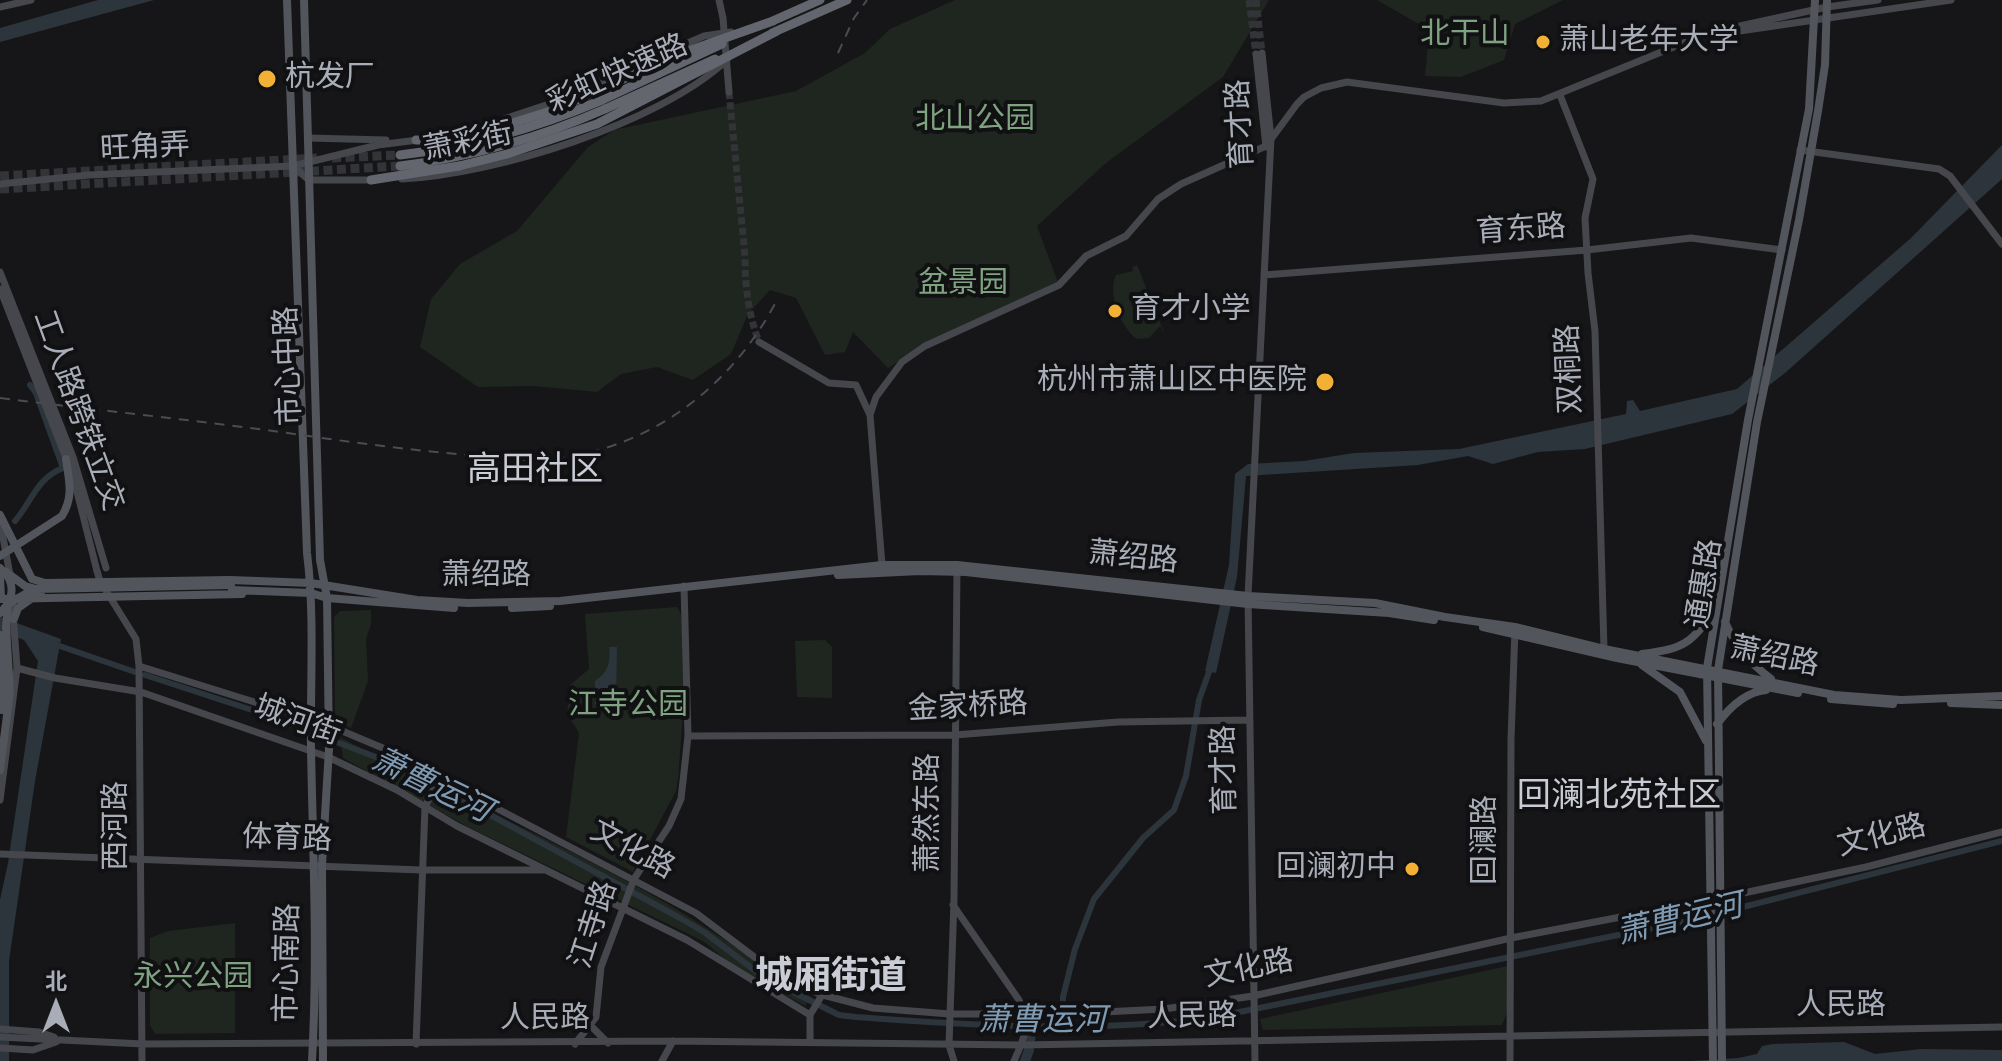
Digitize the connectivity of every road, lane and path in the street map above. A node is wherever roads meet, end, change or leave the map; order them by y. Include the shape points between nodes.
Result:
1 (31, 0) edge
2 (287, 0) edge
3 (304, 0) edge
4 (719, 0) edge
5 (814, 0) edge
6 (820, 0) edge
7 (839, 0) edge
8 (847, 0) edge
9 (1815, 0) edge
10 (1878, 0) edge
11 (1951, 0) edge
12 (0, 7) edge
13 (1827, 8) edge
14 (1813, 15) junction
15 (773, 21) junction
16 (777, 31) junction
17 (724, 34) junction
18 (726, 61) junction
19 (729, 92) tunnel mouth
20 (1560, 95) junction
21 (604, 104) junction
22 (308, 138) junction
23 (1271, 138) junction
24 (416, 140) junction
25 (1266, 146) junction
26 (1805, 151) junction
27 (400, 161) tunnel mouth
28 (308, 164) junction
29 (293, 166) junction
30 (309, 180) junction
31 (371, 180) junction
32 (0, 184) edge
33 (1268, 193) junction
34 (2001, 239) edge
35 (1587, 250) junction
36 (1782, 250) junction
37 (0, 272) edge
38 (1264, 275) junction
39 (0, 289) edge
40 (759, 342) dead end
41 (870, 415) junction
42 (1753, 421) junction
43 (66, 459) junction
44 (0, 515) edge
45 (0, 521) edge
46 (0, 556) edge
47 (882, 565) junction
48 (957, 568) junction
49 (102, 569) junction
50 (2, 572) edge
51 (105, 581) junction
52 (253, 587) junction
53 (326, 587) junction
54 (232, 588) junction
55 (311, 588) junction
56 (684, 589) junction
57 (35, 597) junction
58 (113, 597) junction
59 (327, 598) junction
60 (7, 600) edge
61 (1248, 600) junction
62 (1718, 606) junction
63 (0, 614) edge
64 (14, 619) junction
65 (1724, 620) junction
66 (1515, 631) junction
67 (0, 635) edge
68 (1604, 649) junction
69 (1635, 658) junction
70 (139, 666) junction
71 (17, 668) junction
72 (1707, 672) junction
73 (1718, 674) junction
74 (1774, 686) junction
75 (141, 692) junction
76 (2002, 696) edge
77 (2002, 705) edge
78 (1249, 720) junction
79 (311, 723) junction
80 (1717, 725) junction
81 (328, 728) junction
82 (0, 729) edge
83 (955, 735) junction
84 (688, 736) junction
85 (1708, 746) junction
86 (311, 747) junction
87 (328, 753) junction
88 (0, 770) edge
89 (440, 777) junction
90 (0, 800) edge
91 (427, 804) junction
92 (2002, 832) edge
93 (2, 855) edge
94 (142, 858) junction
95 (318, 865) junction
96 (421, 870) junction
97 (545, 870) junction
98 (634, 879) junction
99 (1715, 899) junction
100 (953, 905) junction
101 (622, 911) junction
102 (1511, 938) junction
103 (822, 995) junction
104 (1253, 996) junction
105 (810, 1015) junction
106 (950, 1016) junction
107 (1025, 1016) junction
108 (591, 1026) junction
109 (2002, 1027) edge
110 (0, 1029) edge
111 (1717, 1031) junction
112 (23, 1034) junction
113 (1511, 1036) junction
114 (0, 1037) edge
115 (60, 1040) junction
116 (673, 1041) junction
117 (1254, 1041) junction
118 (810, 1042) junction
119 (318, 1043) junction
120 (608, 1043) junction
121 (143, 1044) junction
122 (416, 1044) junction
123 (575, 1044) junction
124 (949, 1045) junction
125 (1023, 1045) junction
126 (0, 1048) edge
127 (1510, 1057) edge
128 (1717, 1059) edge
129 (142, 1061) edge
130 (312, 1061) edge
131 (323, 1061) edge
132 (662, 1061) edge
133 (954, 1061) edge
134 (1014, 1061) edge
135 (1255, 1061) edge

1 - 12 street
2 - 29 main road, 市心中路
3 - 22 main road, 市心中路
4 - 17 street
5 - 17 street, 萧彩街
6 - 15 highway, 彩虹快速路, bridge
7 - 18 street, 萧彩街
8 - 16 highway, 彩虹快速路, bridge
9 - 14 main road
10 - 13 street
11 - 13 street
13 - 14 street
13 - 26 main road via 1825,65
14 - 20 street via 1736,26
14 - 26 main road
15 - 21 highway, 彩虹快速路, bridge
15 - 24 highway, bridge via 677,55 557,109 447,140
16 - 21 highway, 彩虹快速路, bridge
16 - 31 highway, bridge via 597,124 459,166
17 - 18 street
17 - 24 street, 萧彩街 via 704,36 546,105
18 - 19 street
18 - 31 street, 萧彩街 via 654,107 532,155 463,173
20 - 23 street via 1520,104 1347,82 1304,97
20 - 35 street, 双桐路 via 1593,179 1585,218
21 - 27 highway, 彩虹快速路 via 552,131 496,149 446,160
22 - 24 street, 萧彩街
22 - 28 main road, 市心中路
23 - 25 street
23 - 25 street, 育才路 via 1259,53
23 - 33 street, 育才路
24 - 28 street, 萧彩街
25 - 33 street, 育才路
25 - 41 street via 1158,199 1126,236 1086,256 1059,285 925,346 887,378
26 - 34 street via 1939,169
26 - 36 main road
26 - 42 main road via 1773,344
28 - 29 street, 萧彩街
28 - 30 main road, 市心中路
29 - 30 street
29 - 32 street, 旺角弄
29 - 55 main road, 市心中路
30 - 31 street, 萧彩街
30 - 53 main road, 市心中路 via 320,560
33 - 38 street, 育才路
35 - 36 street, 育东路 via 1691,238
35 - 38 street, 育东路
35 - 68 street, 双桐路 via 1595,331
36 - 42 main road
37 - 49 street, 工人路跨铁立交, bridge via 73,457
38 - 61 street, 育才路
39 - 43 street, 工人路跨铁立交, bridge
40 - 41 street via 829,383 856,385
41 - 47 street
42 - 62 main road
42 - 65 main road, 通惠路
43 - 46 main road, bridge via 72,491 62,516
43 - 49 street, 工人路跨铁立交, bridge
44 - 51 main road via 32,579
45 - 60 street
47 - 48 main road, 萧绍路
47 - 56 main road, 萧绍路
48 - 56 main road
48 - 61 main road, 萧绍路
48 - 83 street, 萧然东路
49 - 51 street, 西河路
50 - 54 main road, bridge via 36,589
50 - 60 main road, bridge via 12,588
51 - 52 main road
51 - 58 street, 西河路
52 - 54 main road
52 - 55 main road, 萧绍路
52 - 58 main road via 231,596
53 - 55 main road, 萧绍路
53 - 56 main road, 萧绍路 via 468,603
53 - 59 main road, 市心中路
54 - 60 main road, bridge via 36,592
55 - 59 main road, 萧绍路
55 - 79 main road, 市心中路
56 - 59 main road, 萧绍路 via 534,608 429,607
56 - 84 street, 江寺路
57 - 58 main road
57 - 60 main road
57 - 64 main road via 25,600
58 - 70 street, 西河路 via 136,639
59 - 81 main road, 市心中路
60 - 63 main road, bridge
60 - 64 street
60 - 88 main road via 10,692
61 - 66 main road, 萧绍路 via 1375,603
61 - 78 street, 育才路
62 - 69 main road via 1681,647
62 - 72 main road
64 - 71 street
65 - 73 main road, 通惠路
65 - 74 main road via 1734,643
66 - 68 main road, 萧绍路
66 - 69 main road
66 - 102 street, 回澜路
67 - 82 main road
68 - 69 main road, 萧绍路
69 - 72 main road, 萧绍路
69 - 85 main road via 1680,692
70 - 75 street, 西河路
70 - 79 street, 文化路
71 - 75 street, 城河街
71 - 90 street
72 - 73 main road, 萧绍路
72 - 85 main road
73 - 74 main road, 萧绍路
73 - 80 main road, 通惠路
74 - 76 main road, 萧绍路 via 1901,700
74 - 77 main road via 1862,703
74 - 80 main road via 1741,700
75 - 86 street, 城河街
75 - 94 street, 西河路
78 - 83 street, 金家桥路 via 1118,722
78 - 104 street, 育才路
79 - 81 street, 文化路
79 - 86 main road, 市心中路
80 - 99 main road, 通惠路
81 - 87 main road, 市心中路
81 - 89 street, 文化路 via 416,762
83 - 84 street, 金家桥路
83 - 100 street, 萧然东路
84 - 98 street, 江寺路 via 681,799
85 - 99 main road
86 - 87 street, 城河街
86 - 95 main road
87 - 91 street, 城河街
87 - 95 main road
89 - 91 street
89 - 98 street, 文化路
91 - 96 street
91 - 97 street, 城河街
92 - 99 street, 文化路
93 - 94 street, 体育路
94 - 95 street, 体育路
94 - 121 street, 西河路
95 - 96 street, 体育路
95 - 119 main road
96 - 97 street, 体育路
96 - 122 street
97 - 101 street, 城河街
98 - 101 street, 江寺路
98 - 103 street, 文化路 via 696,913 769,968
99 - 102 street, 文化路
99 - 111 main road
100 - 106 street, 萧然东路
100 - 107 street
101 - 105 street, 城河街 via 687,940
101 - 108 street, 江寺路 via 601,967
102 - 104 street, 文化路
102 - 113 street, 回澜路
103 - 105 street
103 - 106 street, 文化路 via 873,1008
104 - 107 street, 文化路 via 1164,1009
104 - 117 street, 育才路
105 - 118 street
106 - 107 street, 文化路
106 - 124 street, 萧然东路
107 - 125 street
108 - 120 street
108 - 123 street, 江寺路
109 - 111 street, 人民路
110 - 112 street
111 - 113 street, 人民路
111 - 128 main road
112 - 114 street, 人民路
112 - 115 street, 人民路
113 - 117 street, 人民路
113 - 127 street, 回澜路
115 - 121 street, 人民路
115 - 126 street via 43,1048
116 - 118 street, 人民路
116 - 120 street, 人民路
116 - 132 street
117 - 125 street, 人民路
117 - 135 street, 育才路
118 - 124 street, 人民路
119 - 121 street, 人民路
119 - 122 street, 人民路
119 - 130 main road, 市心南路
119 - 131 main road
120 - 123 street, 人民路
121 - 129 street, 西河路
122 - 123 street, 人民路
124 - 125 street, 人民路
124 - 133 street, 萧然东路
125 - 134 street

